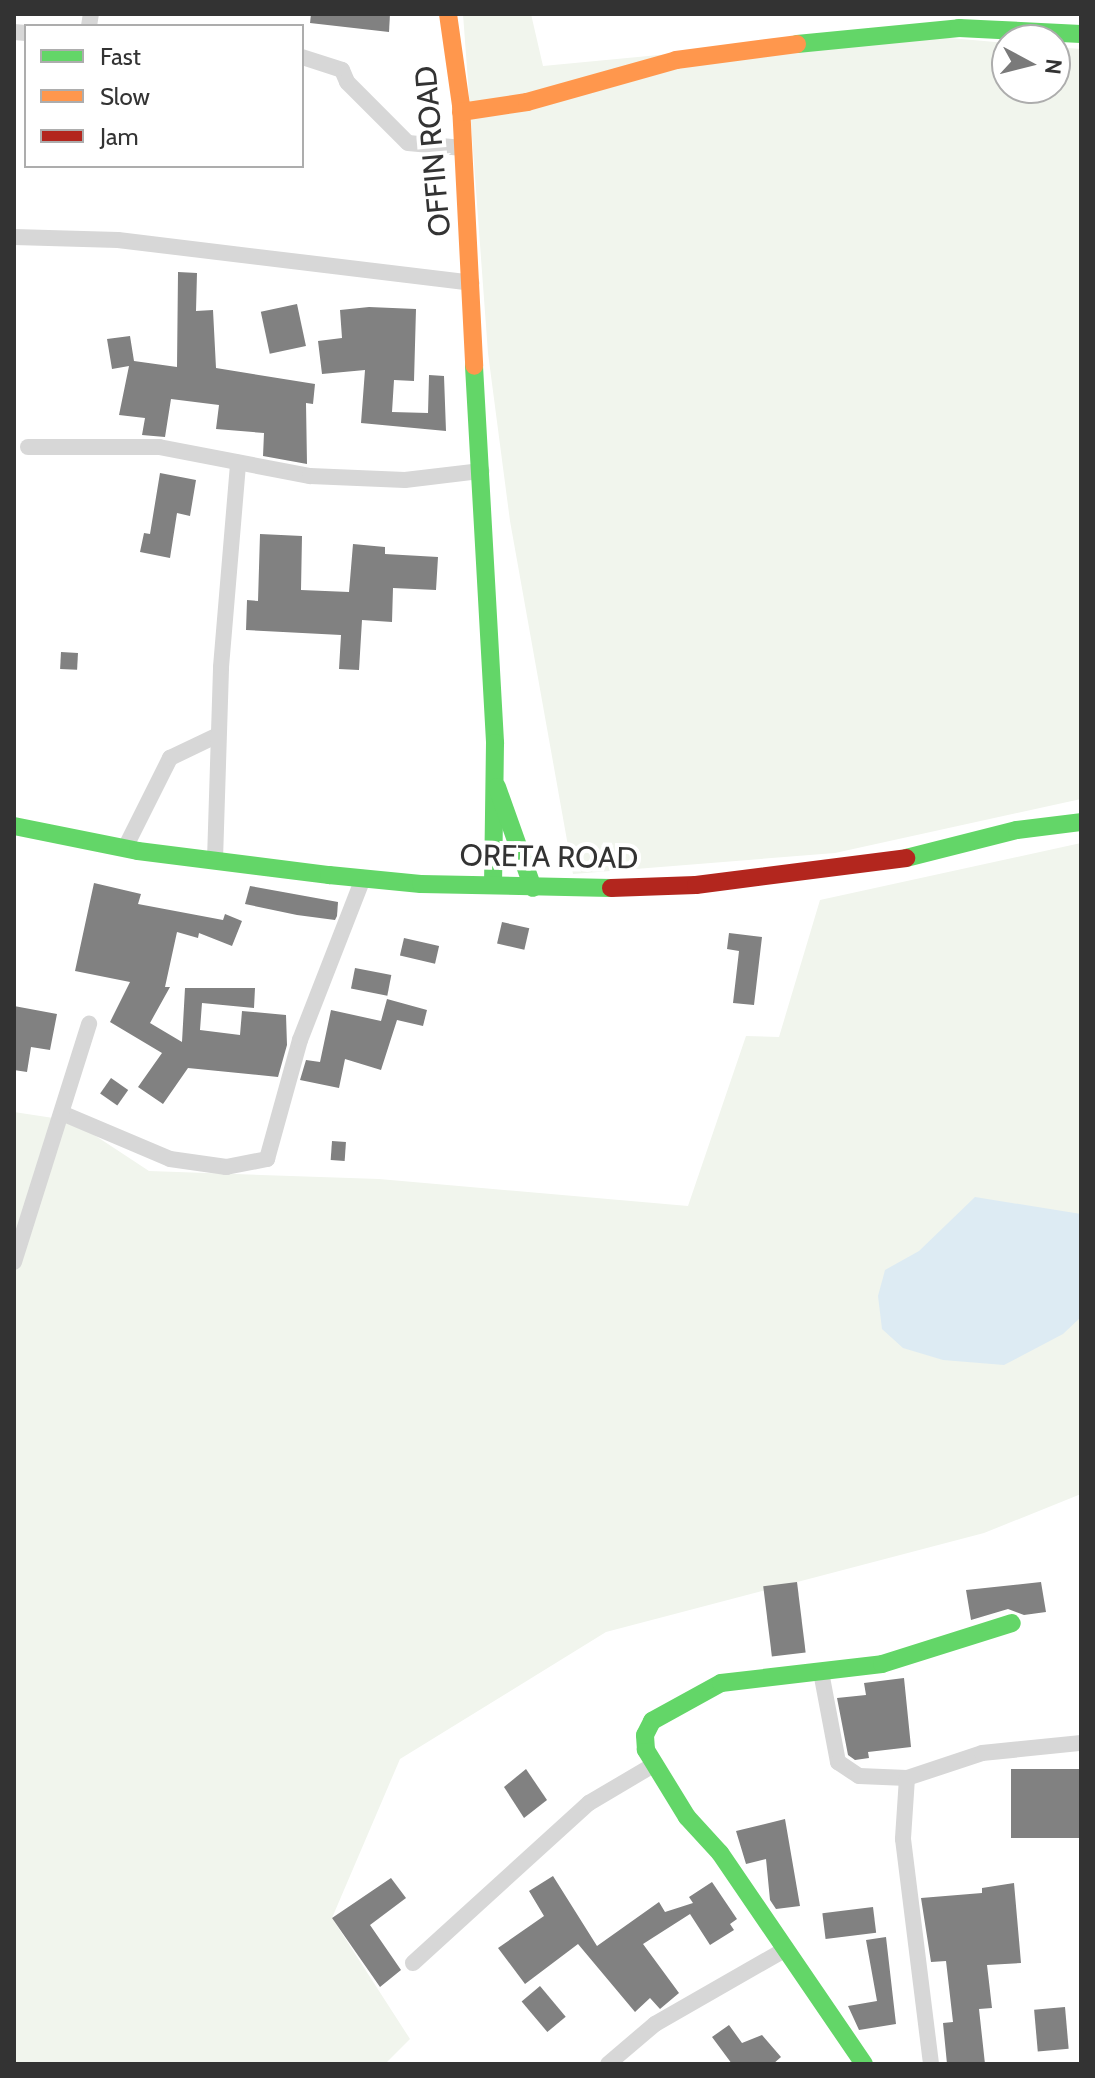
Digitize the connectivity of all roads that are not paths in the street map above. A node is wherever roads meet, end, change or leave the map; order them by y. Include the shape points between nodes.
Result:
1 (448, 14) edge
2 (1081, 34) edge
3 (304, 57) edge
4 (461, 112) junction
5 (463, 148) junction
6 (14, 237) edge
7 (471, 283) junction
8 (28, 447) dead end
9 (238, 463) junction
10 (481, 471) junction
11 (218, 735) junction
12 (496, 785) junction
13 (1081, 822) edge
14 (14, 826) edge
15 (125, 848) junction
16 (215, 860) junction
17 (363, 878) junction
18 (493, 885) junction
19 (533, 888) junction
20 (89, 1024) dead end
21 (64, 1114) junction
22 (14, 1262) edge
23 (1012, 1623) dead end
24 (821, 1672) junction
25 (1081, 1743) edge
26 (655, 1764) junction
27 (907, 1778) junction
28 (786, 1949) junction
29 (413, 1963) dead end
30 (608, 2064) edge
31 (864, 2064) edge
32 (931, 2064) edge

1 - 4 street, OFFIN ROAD
2 - 4 street via 959,28 864,35 676,60 527,102
3 - 5 street via 335,64 408,143
4 - 5 street, OFFIN ROAD
5 - 7 street, OFFIN ROAD
6 - 7 street via 118,240
7 - 10 street, OFFIN ROAD
8 - 9 street via 159,447
9 - 10 street via 310,476 405,480
9 - 11 street
10 - 12 street, OFFIN ROAD
11 - 15 street via 170,758
11 - 16 street
12 - 18 street
12 - 19 street
13 - 19 street, ORETA ROAD via 1017,830 896,861 791,874 696,885
14 - 15 street, ORETA ROAD
15 - 16 street, ORETA ROAD
16 - 17 street, ORETA ROAD
17 - 18 street, ORETA ROAD
17 - 21 street via 300,1040 267,1159 226,1167 170,1159
18 - 19 street, ORETA ROAD
20 - 21 street
21 - 22 street via 39,1174
23 - 24 street via 882,1664
24 - 26 street via 721,1683 652,1721 645,1735
24 - 27 street via 838,1762 859,1776
25 - 27 street via 982,1753
26 - 28 street via 687,1817 720,1853
26 - 29 street via 589,1803
27 - 32 street via 903,1839
28 - 30 street via 655,2024
28 - 31 street

